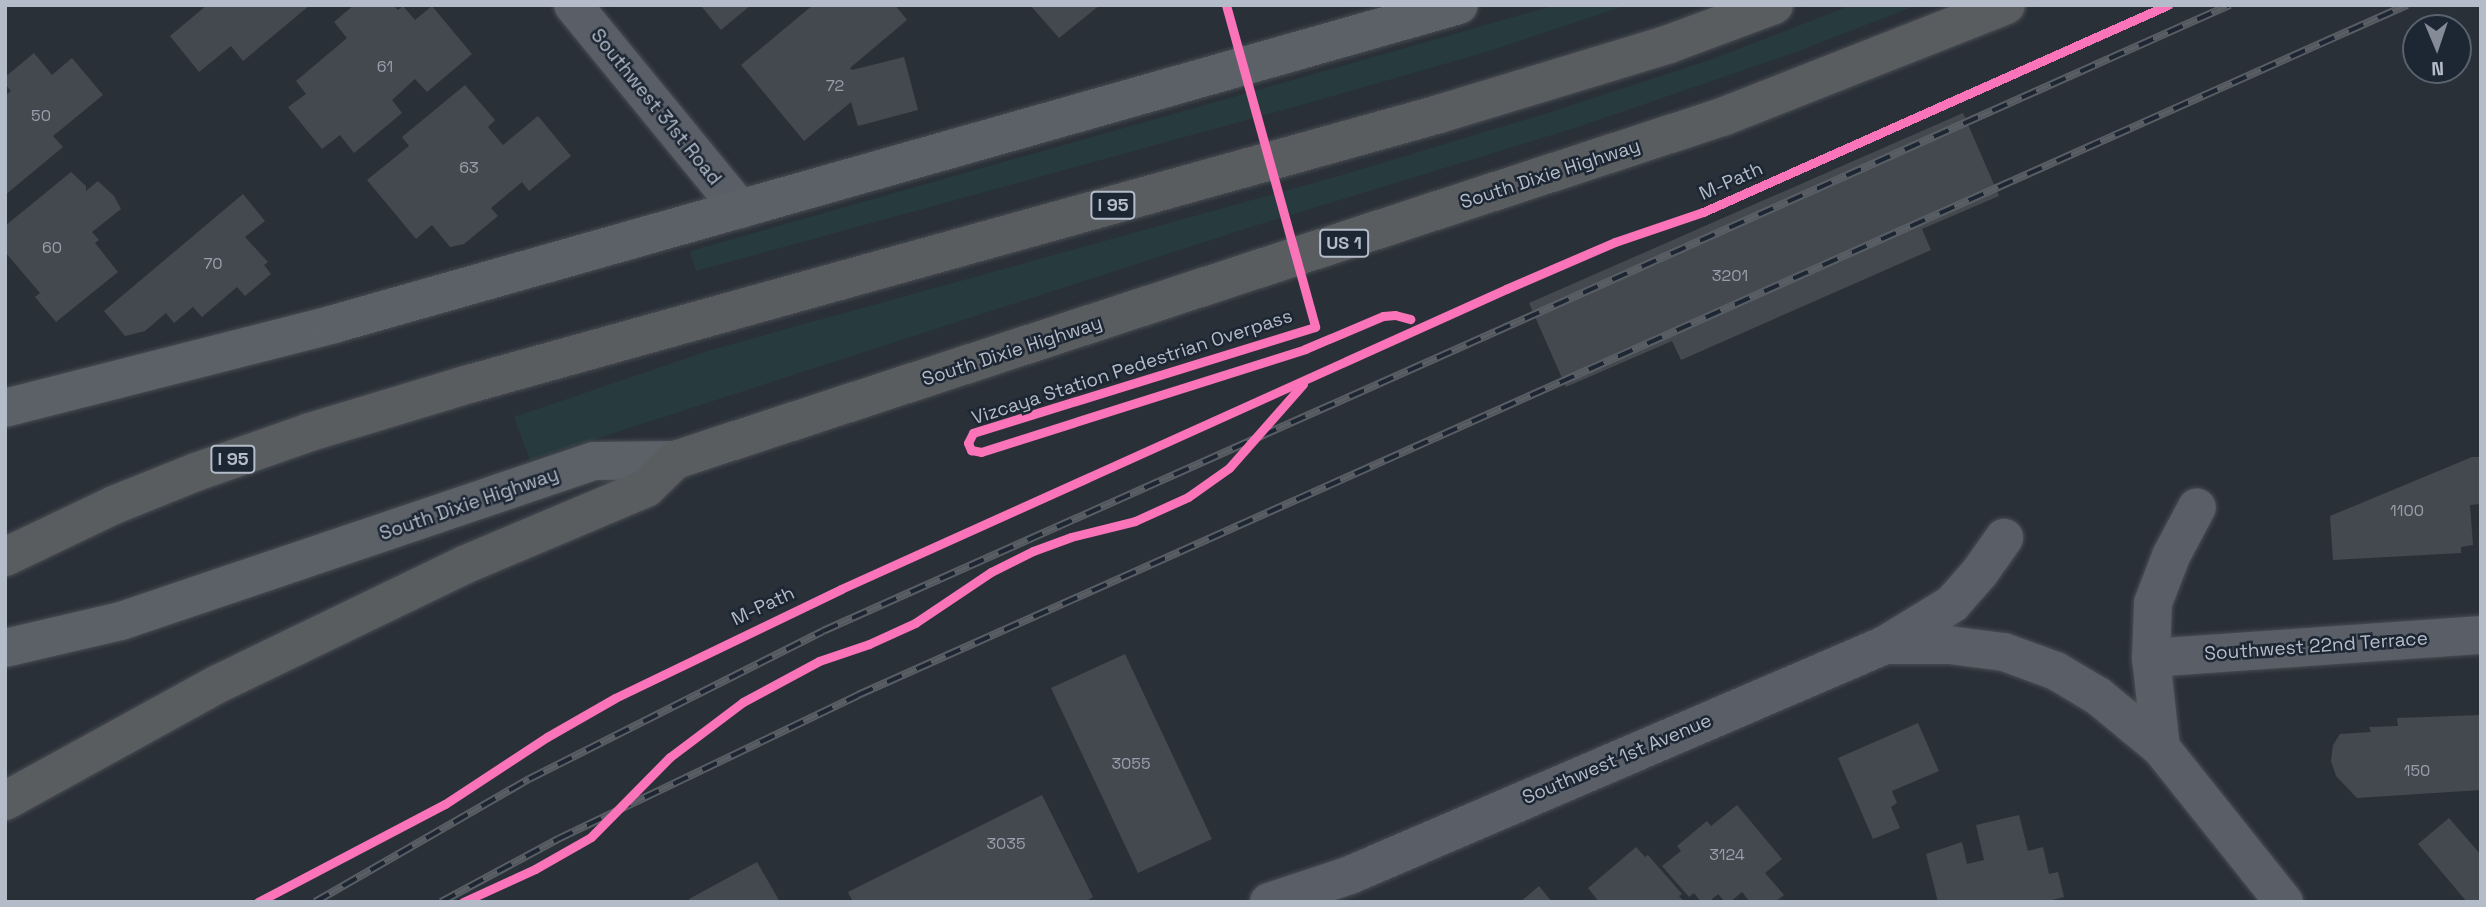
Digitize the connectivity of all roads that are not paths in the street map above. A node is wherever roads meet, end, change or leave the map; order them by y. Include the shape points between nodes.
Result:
1 (573, 5) edge
2 (1459, 5) edge
3 (1774, 5) edge
4 (2006, 5) edge
5 (1408, 12) edge
6 (740, 209) junction
7 (5, 408) edge
8 (675, 460) junction
9 (2197, 508) dead end
10 (2004, 538) dead end
11 (5, 557) edge
12 (2481, 635) edge
13 (1885, 645) junction
14 (5, 648) edge
15 (2151, 658) junction
16 (2161, 748) junction
17 (5, 801) edge
18 (1345, 888) edge
19 (1269, 902) edge
20 (2284, 902) edge

1 - 6 street, Southwest 31st Road
2 - 5 main road
3 - 11 highway, I 95 via 1669,44 1439,114 469,384 196,472
4 - 8 highway, South Dixie Highway / US 1 via 1722,117
5 - 6 main road
6 - 7 main road via 334,324
8 - 14 main road, South Dixie Highway via 594,461 121,621
8 - 17 highway via 646,488 464,565 220,683
9 - 15 street via 2153,603
10 - 13 street, Southwest 1st Avenue via 1952,604
12 - 15 street, Southwest 22nd Terrace
13 - 16 street, Southwest 1st Avenue via 1949,645 2004,652 2056,671 2098,696
13 - 18 street, Southwest 1st Avenue
15 - 16 street
16 - 20 street, Southwest 1st Avenue
18 - 19 street, Southwest 1st Avenue

